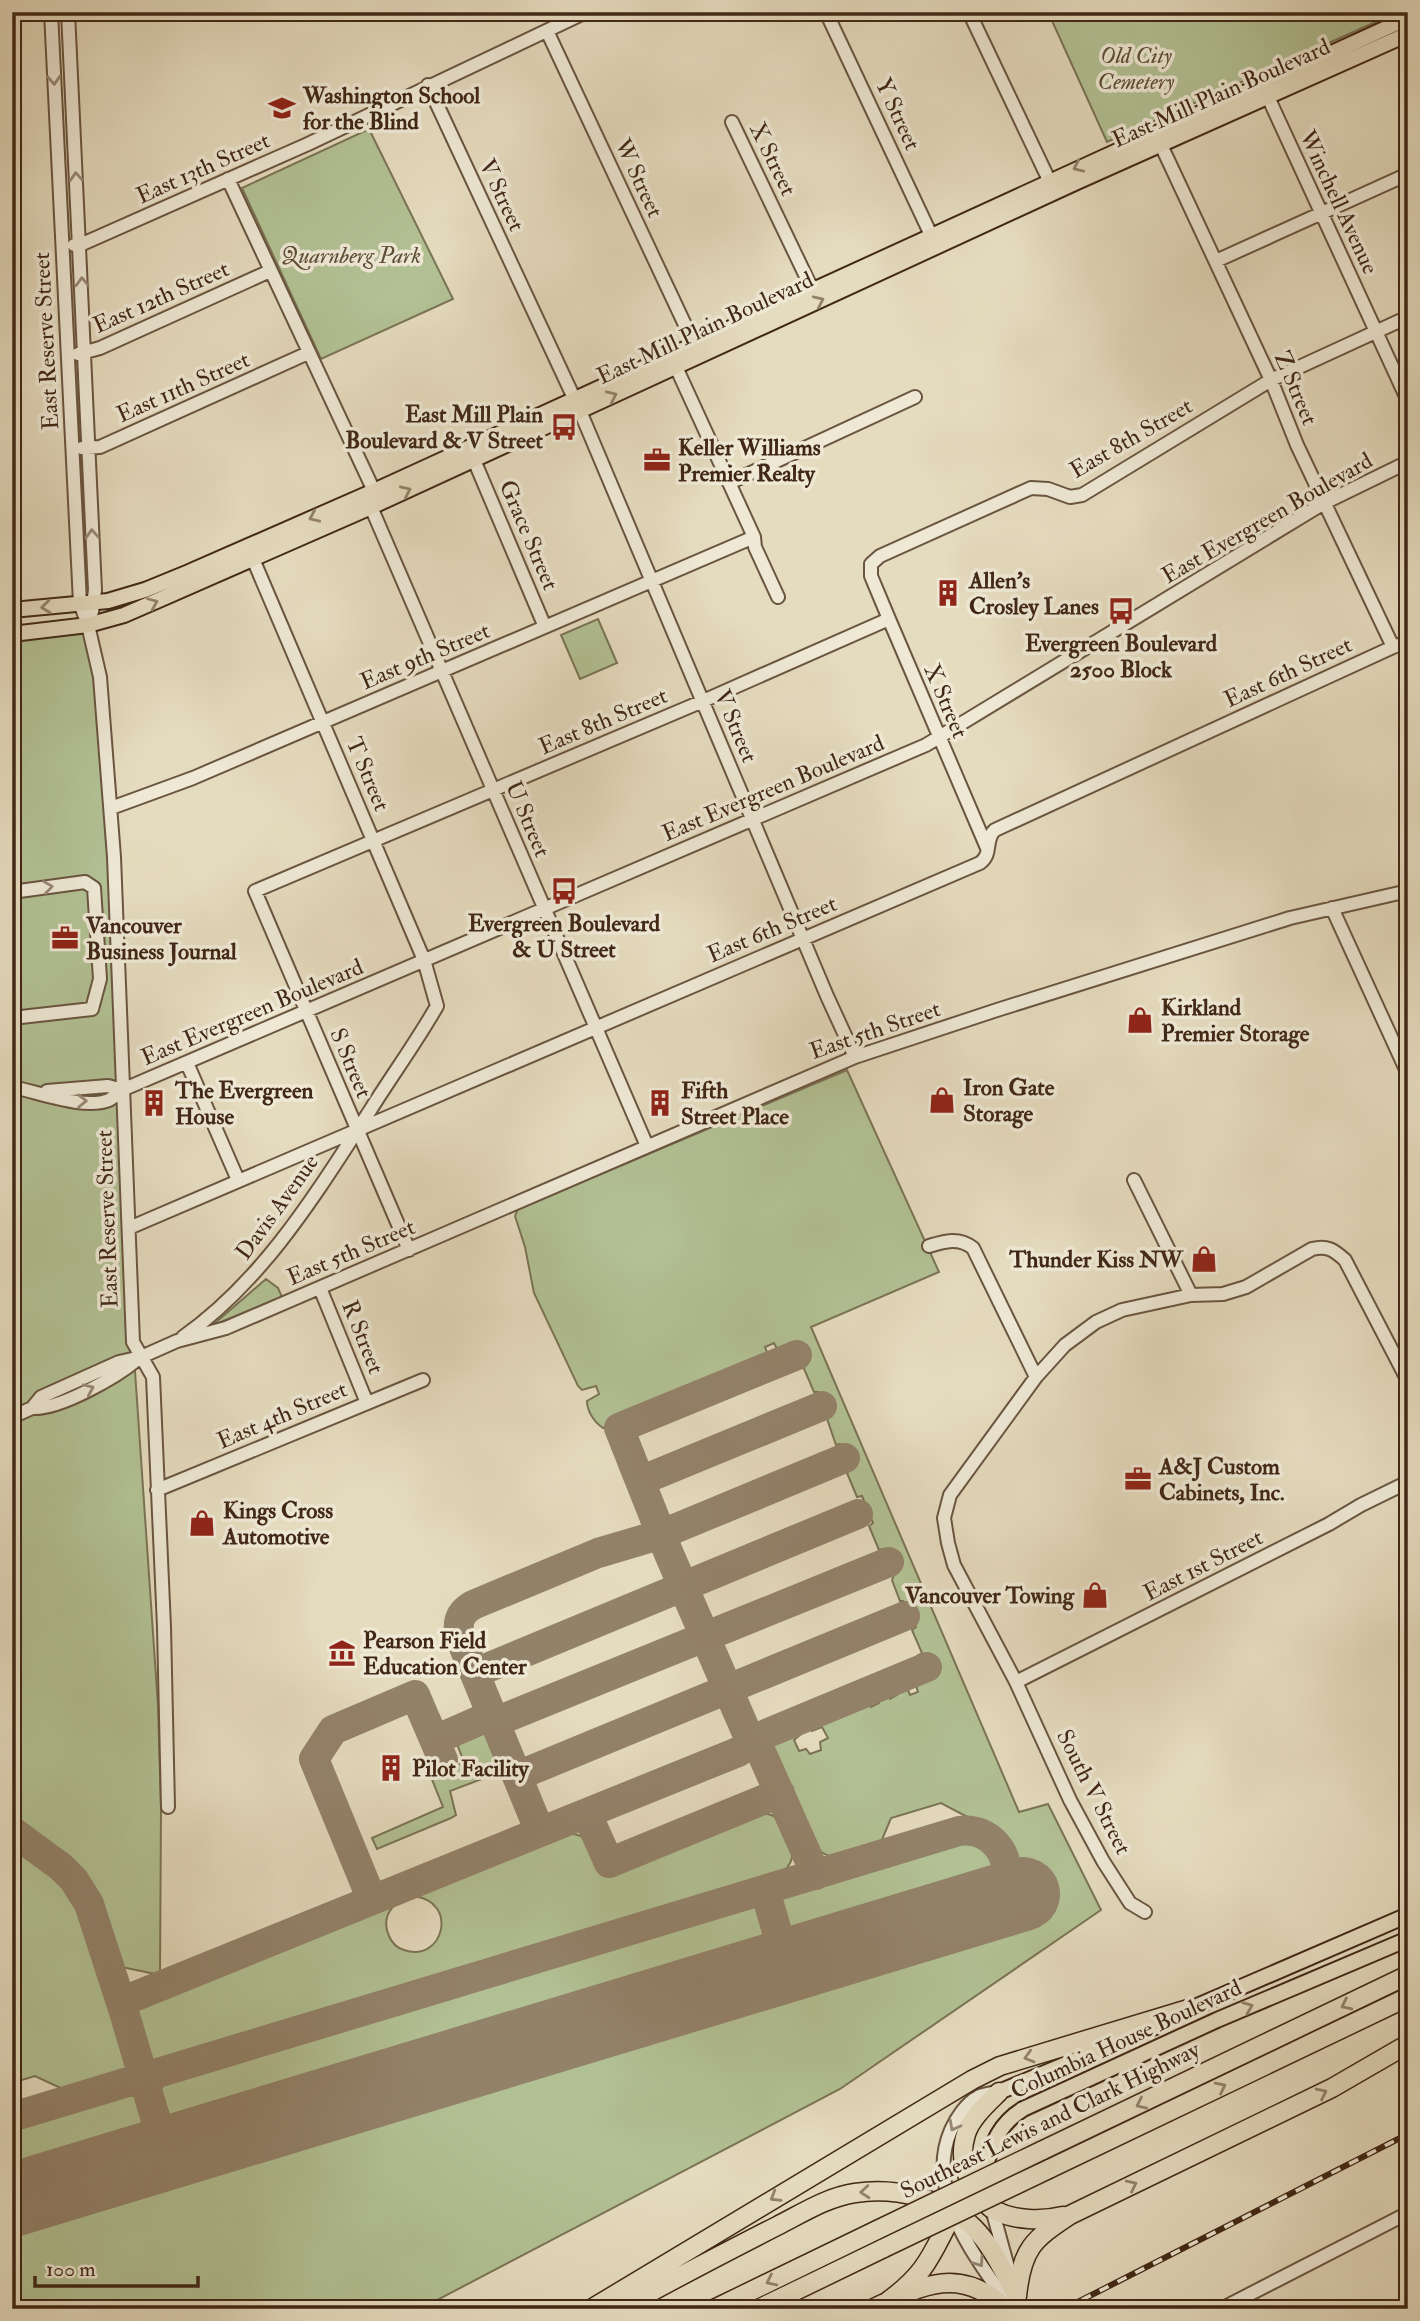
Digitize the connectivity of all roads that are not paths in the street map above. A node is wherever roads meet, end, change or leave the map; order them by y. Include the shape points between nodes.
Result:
1 (51, 12) edge
2 (68, 12) edge
3 (586, 12) edge
4 (826, 12) edge
5 (969, 12) edge
6 (1408, 18) edge
7 (547, 31) junction
8 (1408, 34) edge
9 (428, 85) junction
10 (1268, 97) junction
11 (732, 122) dead end
12 (1161, 145) junction
13 (1408, 174) edge
14 (228, 179) junction
15 (1049, 180) junction
16 (1322, 214) junction
17 (931, 234) junction
18 (80, 245) junction
19 (63, 246) junction
20 (1216, 261) junction
21 (270, 271) junction
22 (812, 289) junction
23 (1408, 317) edge
24 (1376, 332) junction
25 (694, 344) junction
26 (85, 353) junction
27 (308, 353) junction
28 (67, 355) junction
29 (676, 367) junction
30 (1271, 380) junction
31 (915, 397) dead end
32 (1408, 401) edge
33 (577, 405) junction
34 (88, 447) junction
35 (72, 448) junction
36 (474, 460) junction
37 (1408, 462) edge
38 (729, 484) junction
39 (373, 491) junction
40 (1324, 503) junction
41 (371, 507) junction
42 (754, 537) junction
43 (253, 559) junction
44 (871, 564) joint
45 (650, 581) junction
46 (778, 597) dead end
47 (87, 603) junction
48 (12, 610) edge
49 (889, 619) junction
50 (88, 625) junction
51 (545, 627) junction
52 (12, 634) edge
53 (1408, 642) edge
54 (1393, 647) junction
55 (442, 671) junction
56 (703, 701) junction
57 (323, 722) junction
58 (937, 737) junction
59 (493, 790) junction
60 (111, 808) junction
61 (752, 819) junction
62 (374, 841) junction
63 (989, 852) junction
64 (256, 891) joint
65 (1408, 891) edge
66 (12, 892) edge
67 (1332, 908) junction
68 (543, 909) junction
69 (803, 939) junction
70 (424, 960) junction
71 (436, 1008) joint
72 (306, 1011) junction
73 (12, 1018) edge
74 (595, 1028) junction
75 (855, 1057) junction
76 (187, 1063) junction
77 (1408, 1074) edge
78 (12, 1087) edge
79 (122, 1090) junction
80 (357, 1130) junction
81 (646, 1146) junction
82 (238, 1180) junction
83 (1134, 1180) dead end
84 (129, 1228) junction
85 (929, 1246) dead end
86 (409, 1250) junction
87 (320, 1288) junction
88 (1191, 1296) junction
89 (177, 1341) junction
90 (141, 1357) junction
91 (1036, 1377) junction
92 (423, 1380) dead end
93 (1408, 1381) edge
94 (367, 1403) junction
95 (12, 1417) edge
96 (1408, 1482) edge
97 (157, 1490) junction
98 (1016, 1682) junction
99 (168, 1807) dead end
100 (1145, 1912) dead end
101 (1408, 1915) edge
102 (1408, 1939) edge
103 (1408, 1975) edge
104 (1408, 1997) edge
105 (1188, 2009) junction
106 (1408, 2044) edge
107 (999, 2092) junction
108 (985, 2168) junction
109 (972, 2187) junction
110 (992, 2209) junction
111 (954, 2212) junction
112 (1408, 2213) edge
113 (1070, 2215) junction
114 (880, 2305) edge
115 (1013, 2306) edge
116 (591, 2309) edge
117 (620, 2309) edge
118 (714, 2309) edge
119 (758, 2309) edge
120 (1221, 2309) edge

1 -> 19 street, East Reserve Street
18 -> 2 street, East Reserve Street
3 - 7 street, East 13th Street
4 - 17 street, Y Street
5 - 15 street
6 -> 15 main road, East Mill Plain Boulevard
7 - 9 street, East 13th Street
7 - 25 street, W Street
8 - 10 main road, East Mill Plain Boulevard
9 - 14 street, East 13th Street
9 - 33 street, V Street
10 - 12 main road, East Mill Plain Boulevard
10 - 16 street, Winchell Avenue
11 - 22 street, X Street
12 - 20 street, Z Street
29 -> 12 main road, East Mill Plain Boulevard
13 - 16 street
14 - 18 street, East 13th Street
14 - 21 street
15 - 17 main road, East Mill Plain Boulevard
16 - 20 street
16 - 24 street, Winchell Avenue
17 - 22 main road, East Mill Plain Boulevard
18 - 19 street, East 13th Street
26 -> 18 street, East Reserve Street
19 - 28 street, East Reserve Street
20 - 30 street, Z Street
21 - 26 street, East 12th Street
21 - 27 street
22 - 25 main road, East Mill Plain Boulevard
23 - 24 street, East 8th Street
24 - 30 street, East 8th Street
24 - 32 street, Winchell Avenue
25 - 33 main road, East Mill Plain Boulevard
26 - 28 street, East 12th Street
26 - 34 street, East Reserve Street
27 - 34 street, East 11th Street via 100,447
27 - 39 street
28 - 35 street, East Reserve Street
33 -> 29 main road, East Mill Plain Boulevard
29 - 38 street
30 - 40 street, Z Street
30 - 44 street, East 8th Street via 1082,495 1070,497 1031,488
31 - 38 street
33 - 36 main road, East Mill Plain Boulevard
33 - 39 main road, East Mill Plain Boulevard
33 - 45 street, V Street
34 - 35 street, East 11th Street
47 -> 34 street, East Reserve Street
35 - 47 street, East Reserve Street
41 -> 36 main road, East Mill Plain Boulevard
36 - 51 street, Grace Street
37 - 40 street, East Evergreen Boulevard
38 - 42 street
39 -> 47 main road, East Mill Plain Boulevard via 145,590
40 - 54 street, Z Street
40 - 58 street, East Evergreen Boulevard
41 - 43 main road, East Mill Plain Boulevard
41 - 55 street, U Street
42 - 45 street, East 9th Street
42 - 46 street
50 -> 43 main road, East Mill Plain Boulevard via 124,615
43 - 57 street, T Street
44 - 49 street, X Street via 871,576
45 - 51 street, East 9th Street
45 - 56 street, V Street
47 -> 48 main road, East Mill Plain Boulevard
47 - 50 street, East Reserve Street
49 - 56 street, East 8th Street
49 - 58 street, X Street
50 - 52 main road, East Mill Plain Boulevard
50 - 60 street, East Reserve Street via 100,677
51 - 55 street, East 9th Street
53 - 54 street, East 6th Street
54 - 63 street, East 6th Street via 995,830 989,838
55 - 57 street, East 9th Street
55 - 59 street, U Street
56 - 59 street, East 8th Street
56 - 61 street, V Street
57 - 60 street, East 9th Street
57 - 62 street, T Street
58 - 61 street, East Evergreen Boulevard
58 - 63 street, X Street
59 - 62 street, East 8th Street
59 - 68 street, U Street
60 - 79 street, East Reserve Street
61 - 68 street, East Evergreen Boulevard
61 - 69 street, V Street
62 - 64 street, East 8th Street
62 - 70 street, T Street
63 - 69 street, East 6th Street via 980,863
64 - 72 street, S Street
65 - 67 street, East 5th Street
66 -> 73 street via 85,882 94,888 100,979 92,1009
67 - 75 street, East 5th Street
67 - 77 street
68 - 70 street, East Evergreen Boulevard
68 - 74 street, U Street
69 - 74 street, East 6th Street
69 - 75 street, V Street
70 - 71 street, T Street
70 - 72 street, East Evergreen Boulevard
71 - 80 street, Davis Avenue
72 - 76 street, East Evergreen Boulevard
72 - 80 street, S Street
74 - 80 street, East 6th Street
74 - 81 street, U Street
75 - 81 street, East 5th Street
76 - 79 street, East Evergreen Boulevard
76 - 82 street
78 - 79 street, East Evergreen Boulevard via 74,1103 108,1100
79 - 84 street, East Reserve Street
80 - 82 street, East 6th Street
80 - 86 street, S Street
80 - 89 street, Davis Avenue via 275,1250 236,1294
81 - 86 street, East 5th Street
82 - 84 street, East 6th Street
83 - 88 street
84 - 90 street, East Reserve Street via 133,1342
85 - 91 street via 957,1240 973,1248
86 - 87 street, East 5th Street
87 - 89 street, East 5th Street via 226,1328
87 - 94 street, R Street
88 - 91 street, South V Street via 1122,1310 1096,1322 1065,1345
88 - 93 street, South V Street via 1246,1287 1312,1249 1331,1249 1345,1260
89 - 90 street, East 5th Street
90 - 95 street, East 5th Street via 119,1362 41,1397 32,1408
90 - 97 street, East Reserve Street via 153,1377
91 - 98 street, South V Street via 950,1495 944,1518 954,1565
92 - 94 street, East 4th Street
94 - 97 street, East 4th Street
96 - 98 street, East 1st Street
97 - 99 street, East Reserve Street
98 - 100 street, South V Street via 1102,1861 1130,1903
101 - 105 main road, Columbia House Boulevard
108 -> 102 main road, Columbia House Boulevard via 994,2137 1023,2109
103 -> 118 highway, Southeast Lewis and Clark Highway, bridge
119 -> 104 highway, Southeast Lewis and Clark Highway, bridge
105 - 107 main road, Columbia House Boulevard
105 -> 116 highway via 1000,2067 972,2080
113 -> 106 highway via 1332,2088
107 - 109 highway via 967,2132 962,2155
107 -> 111 street, Columbia House Boulevard via 978,2097 964,2109 946,2142 944,2176
108 - 109 highway
108 - 110 street, Columbia House Boulevard
109 - 110 highway
109 - 111 highway
110 - 113 highway via 1038,2219
110 - 115 street, Columbia House Boulevard
111 - 114 highway via 928,2263
111 - 115 highway via 986,2242
111 -> 117 highway via 933,2200 906,2194 853,2193 827,2201
112 - 120 street
113 - 115 highway via 1030,2246
114 - 115 highway via 931,2285 966,2283

